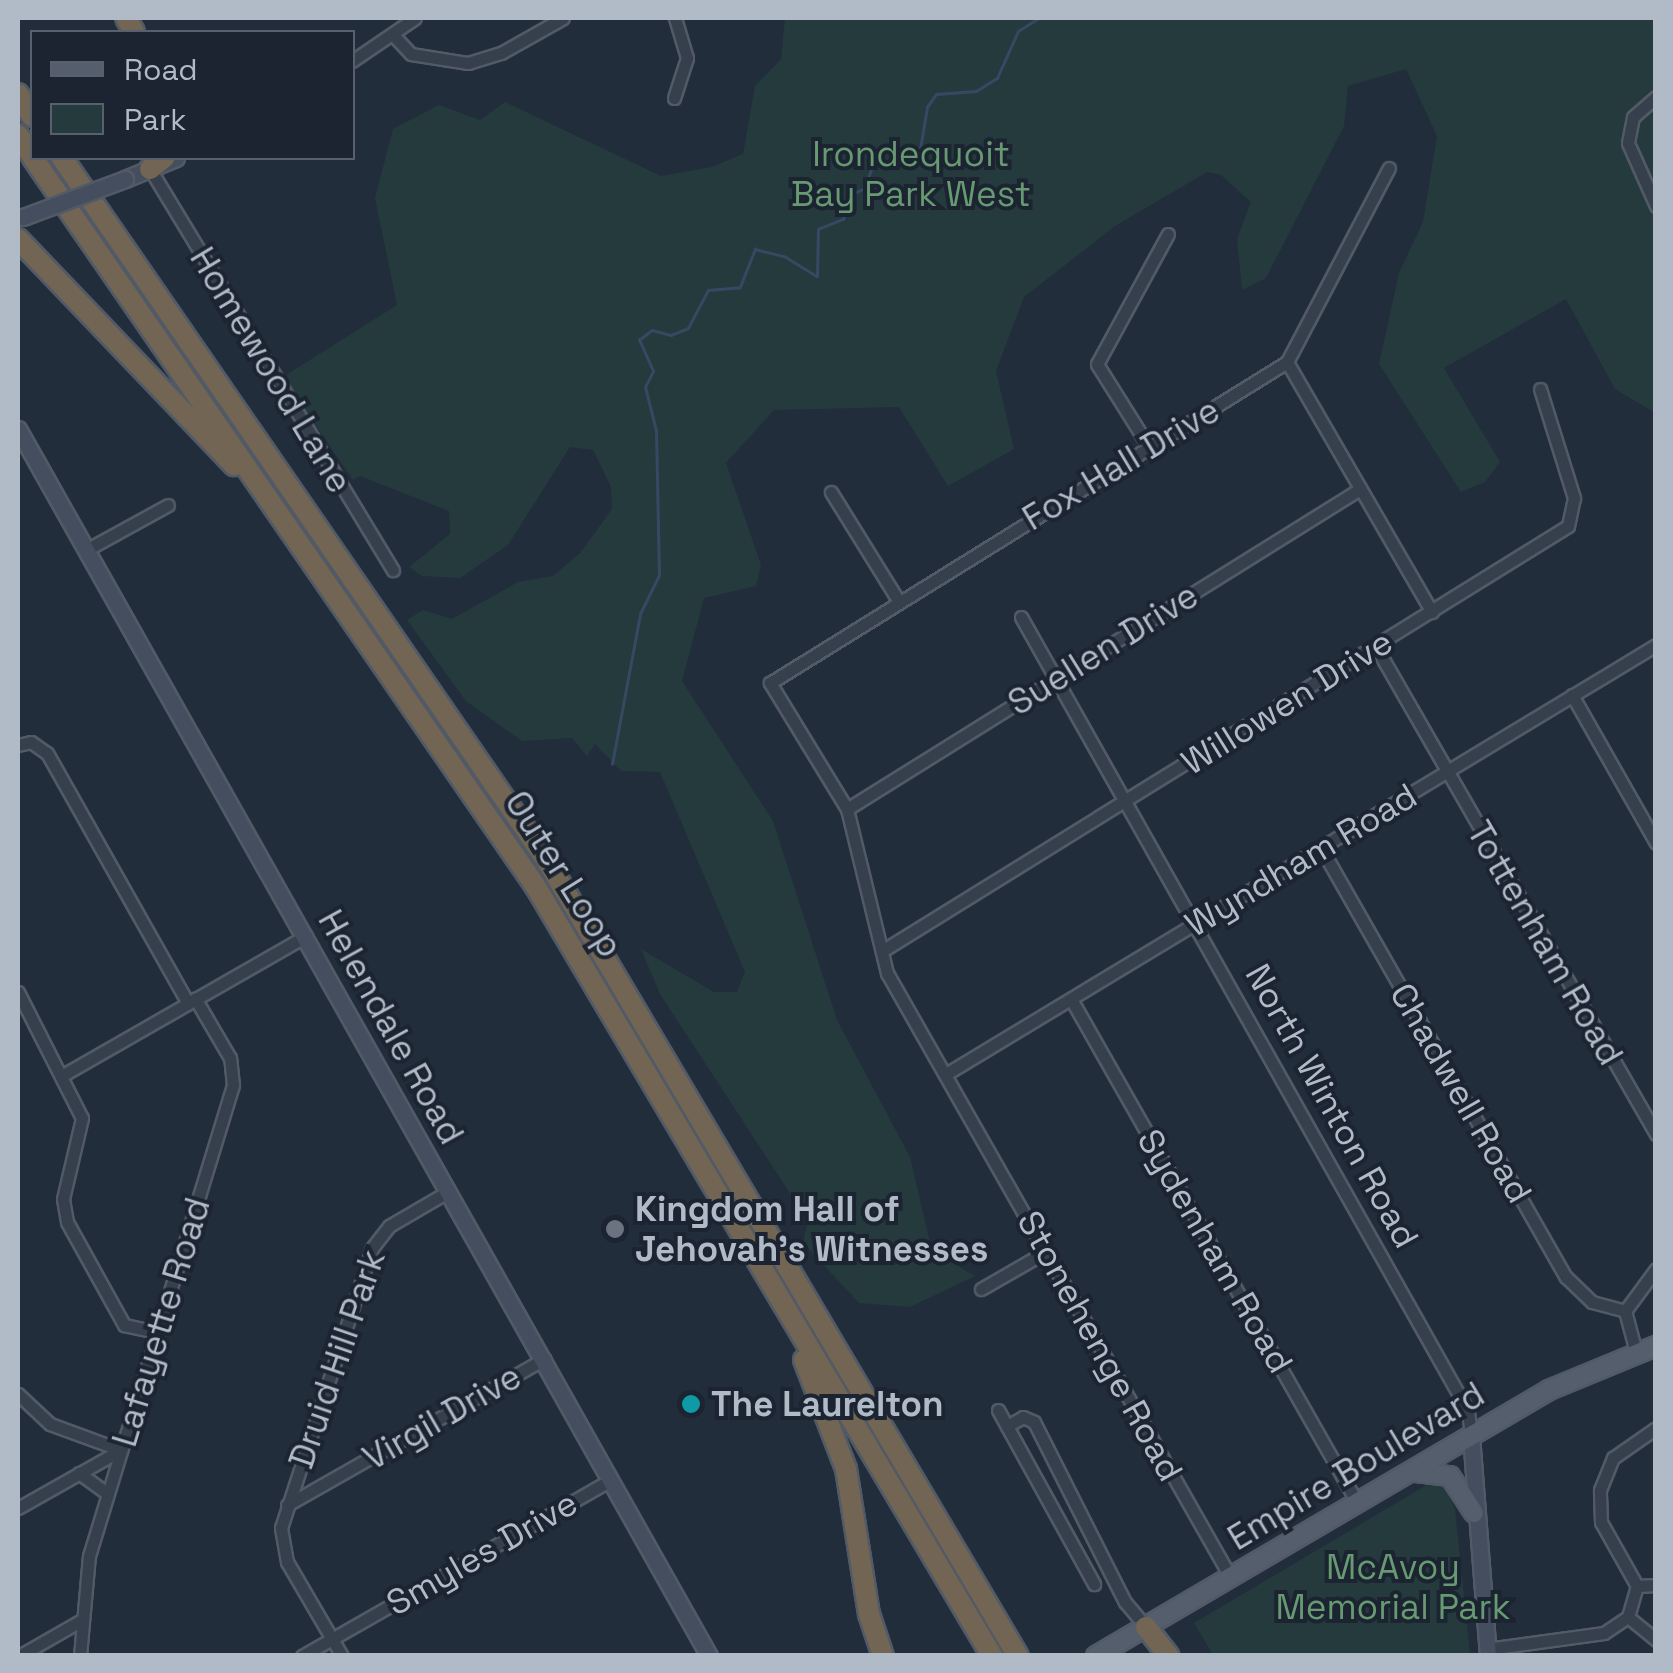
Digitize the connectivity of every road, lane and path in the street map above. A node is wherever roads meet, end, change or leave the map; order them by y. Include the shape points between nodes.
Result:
1 (415, 18) edge
2 (563, 18) edge
3 (675, 18) edge
4 (395, 37) junction
5 (355, 59) edge
6 (1656, 97) edge
7 (674, 98) dead end
8 (35, 160) edge
9 (63, 160) edge
10 (157, 163) edge
11 (1389, 168) dead end
12 (1656, 206) edge
13 (20, 218) edge
14 (1168, 234) dead end
15 (18, 240) edge
16 (1287, 362) junction
17 (1540, 389) dead end
18 (18, 429) edge
19 (1149, 446) junction
20 (1360, 489) junction
21 (831, 492) dead end
22 (168, 505) dead end
23 (88, 549) junction
24 (393, 570) dead end
25 (339, 597) junction
26 (898, 600) junction
27 (1432, 612) junction
28 (1021, 617) dead end
29 (1656, 645) edge
30 (1376, 647) junction
31 (1056, 678) junction
32 (770, 683) joint
33 (1572, 695) junction
34 (18, 745) edge
35 (1447, 771) junction
36 (1126, 801) junction
37 (847, 809) junction
38 (1656, 844) edge
39 (1321, 848) junction
40 (1197, 923) junction
41 (306, 936) junction
42 (882, 951) junction
43 (18, 992) edge
44 (1072, 999) junction
45 (192, 1000) junction
46 (946, 1074) junction
47 (63, 1075) junction
48 (1656, 1134) edge
49 (449, 1191) junction
50 (1047, 1251) junction
51 (1656, 1269) edge
52 (772, 1285) junction
53 (980, 1289) dead end
54 (1625, 1312) junction
55 (158, 1332) junction
56 (1656, 1346) edge
57 (1636, 1352) junction
58 (544, 1359) junction
59 (18, 1394) edge
60 (998, 1410) dead end
61 (1007, 1426) junction
62 (1649, 1430) edge
63 (1471, 1435) junction
64 (121, 1450) junction
65 (79, 1474) junction
66 (1406, 1474) junction
67 (610, 1480) junction
68 (107, 1494) junction
69 (1358, 1504) junction
70 (288, 1505) junction
71 (18, 1508) edge
72 (1474, 1513) junction
73 (1108, 1570) junction
74 (1231, 1578) junction
75 (1656, 1585) edge
76 (1637, 1586) junction
77 (1628, 1616) junction
78 (80, 1621) junction
79 (1146, 1627) junction
80 (333, 1638) junction
81 (1656, 1640) edge
82 (1015, 1651) edge
83 (1487, 1652) edge
84 (19, 1656) edge
85 (80, 1656) edge
86 (302, 1656) edge
87 (342, 1656) edge
88 (709, 1656) edge
89 (883, 1656) edge
90 (992, 1656) edge
91 (1096, 1656) edge
92 (1169, 1656) edge

1 - 4 street
2 - 4 street via 501,53 468,63 411,54
3 - 7 street via 687,58
4 - 5 street
6 - 12 street via 1633,117 1628,143
8 - 25 highway, Outer Loop
9 - 82 highway, Outer Loop via 537,844
10 - 13 street, bridge
10 - 24 street, Homewood Lane
11 - 16 street
14 - 19 street via 1097,364
15 - 25 highway via 231,461
16 - 19 street, Fox Hall Drive
16 - 20 street
17 - 27 street, Willowen Drive via 1574,498 1572,520
18 - 23 street, Helendale Road
19 - 26 street, Fox Hall Drive
20 - 27 street
20 - 31 street, Suellen Drive
21 - 26 street
22 - 23 street
23 - 41 street, Helendale Road
25 - 52 highway, Outer Loop via 536,888
26 - 32 street, Fox Hall Drive
27 - 30 street, Willowen Drive
28 - 31 street, North Winton Road
29 - 33 street, Wyndham Road
30 - 35 street, Tottenham Road
30 - 36 street, Willowen Drive
31 - 36 street, North Winton Road
31 - 37 street, Suellen Drive
32 - 37 street, Stonehenge Road
33 - 35 street, Wyndham Road
33 - 38 street
34 - 45 street, Lafayette Road via 31,742 47,753
35 - 39 street, Wyndham Road
35 - 48 street, Tottenham Road
36 - 40 street, North Winton Road
36 - 42 street, Willowen Drive
37 - 42 street, Stonehenge Road
39 - 40 street, Wyndham Road
39 - 54 street, Chadwell Road via 1566,1277 1592,1302
40 - 44 street, Wyndham Road
40 - 63 street, North Winton Road via 1468,1411
41 - 45 street
41 - 49 street, Helendale Road
42 - 46 street, Stonehenge Road via 887,973
43 - 47 street
44 - 46 street, Wyndham Road
44 - 69 street, Sydenham Road
45 - 47 street
45 - 55 street, Lafayette Road via 230,1058 233,1085
46 - 50 street, Stonehenge Road
47 - 55 street via 83,1126 64,1191 67,1222 124,1325
49 - 58 street, Helendale Road
49 - 70 street, Druid Hill Park via 389,1226 372,1248
50 - 53 street
50 - 74 street, Stonehenge Road
51 - 54 street
52 - 89 highway via 844,1460 868,1614
52 - 90 highway, Outer Loop
54 - 57 street
55 - 64 street, Lafayette Road
56 - 57 main road, Empire Boulevard
57 - 63 main road, Empire Boulevard via 1549,1390
58 - 67 street, Helendale Road
58 - 70 street, Virgil Drive
59 - 64 street via 50,1424
60 - 61 street
61 - 73 street via 1093,1581
61 - 73 street via 1023,1417 1034,1422
62 - 76 street via 1613,1458 1599,1507 1608,1540
63 - 66 main road, Empire Boulevard
63 - 72 street, North Winton Road
64 - 65 street
64 - 68 street, Lafayette Road
65 - 68 street
65 - 71 street
66 - 69 main road, Empire Boulevard
66 - 72 main road via 1447,1474
67 - 80 street, Smyles Drive
67 - 88 street, Helendale Road
68 - 78 street, Lafayette Road
69 - 74 main road, Empire Boulevard
70 - 80 street, Druid Hill Park via 283,1553
72 - 83 street, North Winton Road
73 - 79 street
74 - 79 main road, Empire Boulevard
75 - 76 street
76 - 77 street
77 - 81 street
77 - 83 street via 1592,1638
78 - 84 street
78 - 85 street, Lafayette Road
79 - 91 main road, Empire Boulevard
79 - 92 highway
80 - 86 street, Smyles Drive
80 - 87 street, Druid Hill Park

